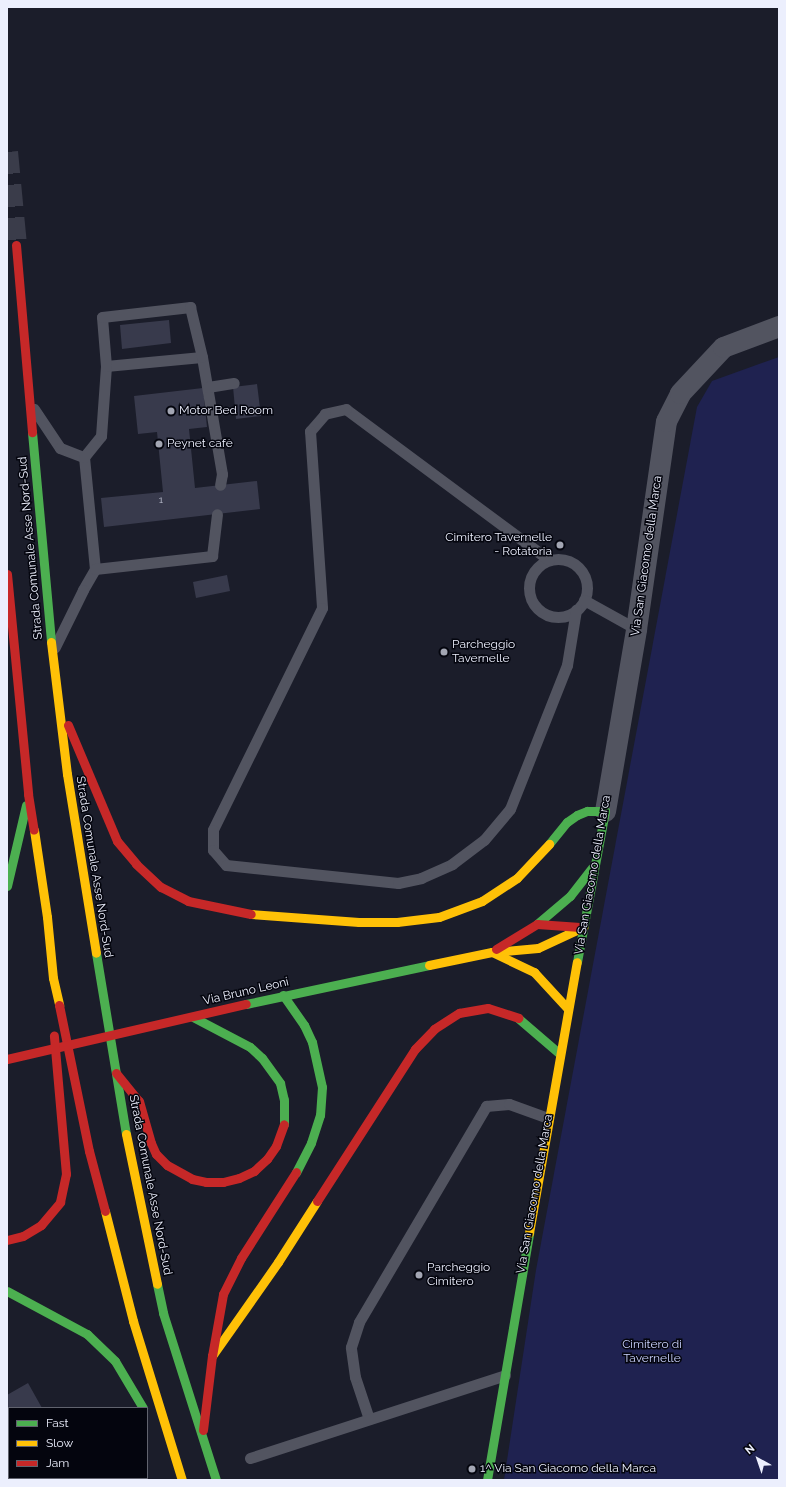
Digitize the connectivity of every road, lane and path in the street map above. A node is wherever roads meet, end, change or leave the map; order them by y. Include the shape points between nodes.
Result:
1 (16, 245) tunnel mouth
2 (779, 326) edge
3 (202, 357) junction
4 (106, 366) junction
5 (234, 383) dead end
6 (208, 387) junction
7 (30, 403) junction
8 (84, 457) junction
9 (220, 485) dead end
10 (217, 514) dead end
11 (549, 560) junction
12 (95, 569) junction
13 (7, 574) edge
14 (584, 600) junction
15 (576, 610) junction
16 (636, 629) junction
17 (52, 653) junction
18 (59, 705) junction
19 (28, 794) junction
20 (605, 811) junction
21 (595, 864) junction
22 (7, 886) edge
23 (537, 924) junction
24 (583, 927) junction
25 (492, 952) junction
26 (53, 978) junction
27 (283, 995) junction
28 (568, 1009) junction
29 (193, 1017) junction
30 (560, 1054) junction
31 (7, 1059) edge
32 (116, 1072) junction
33 (548, 1118) junction
34 (7, 1240) edge
35 (7, 1291) edge
36 (212, 1356) junction
37 (505, 1375) junction
38 (143, 1407) edge
39 (369, 1419) junction
40 (202, 1437) junction
41 (250, 1458) dead end
42 (182, 1480) edge
43 (216, 1480) edge
44 (487, 1480) edge

1 - 7 main road, Strada Comunale Asse Nord-Sud
2 - 16 street, Via San Giacomo della Marca via 723,347 680,393 666,421
3 - 4 lane
3 - 4 lane via 190,307 102,317
3 - 6 lane
4 - 8 lane via 101,436
5 - 6 lane
6 - 9 lane via 222,474
7 - 8 lane via 60,448
7 - 17 main road, Strada Comunale Asse Nord-Sud
8 - 12 lane
10 - 12 lane via 212,556
11 - 14 lane via 560,559 570,562 579,569 585,579
11 - 15 lane via 539,566 532,575 529,586 535,606 555,617 565,616
11 - 15 lane via 346,409 325,414 310,431 322,608 213,830 213,850 226,865 398,883 421,878 452,864 484,840 510,809 567,665
12 - 17 lane
13 - 19 main road
14 - 15 lane
14 - 16 lane
16 - 20 street, Via San Giacomo della Marca
17 - 18 main road, Strada Comunale Asse Nord-Sud
18 - 20 main road via 118,841 136,864 161,887 188,901 246,914 367,922 397,922 439,917 482,901 517,878 567,822 577,815
18 - 32 main road, Strada Comunale Asse Nord-Sud via 67,774
19 - 22 main road
19 - 26 main road via 47,917
20 - 21 main road, Via San Giacomo della Marca
21 - 23 main road, Via Bruno Leoni via 570,896
21 - 24 main road, Via San Giacomo della Marca
23 - 24 main road
23 - 25 main road, Via Bruno Leoni
24 - 25 main road, Via Bruno Leoni via 538,948
24 - 28 main road, Via San Giacomo della Marca
25 - 27 main road, Via Bruno Leoni
25 - 28 main road via 534,972
26 - 34 main road via 54,1026 66,1174 60,1202 41,1226 23,1236
26 - 42 main road via 93,1167 133,1321
27 - 29 main road, Via Bruno Leoni
27 - 36 main road via 304,1025 312,1042 322,1087 320,1115 308,1149 292,1179 241,1258 223,1294
28 - 30 main road, Via San Giacomo della Marca
29 - 31 main road, Via Bruno Leoni
29 - 32 main road via 250,1047 272,1070 280,1083 285,1116 282,1132 267,1159 254,1171 223,1182 206,1182 192,1179 167,1165 156,1154 146,1131 139,1100
30 - 33 main road, Via San Giacomo della Marca
30 - 36 main road via 520,1018 488,1008 459,1012 434,1029 415,1049 278,1262
32 - 40 main road, Strada Comunale Asse Nord-Sud via 163,1313
33 - 37 main road, Via San Giacomo della Marca
33 - 39 lane via 509,1104 486,1106 359,1322 352,1347 355,1377
35 - 38 main road via 87,1334 115,1361
36 - 40 main road
37 - 39 lane
37 - 44 main road, Via San Giacomo della Marca
39 - 41 lane
40 - 43 main road, Strada Comunale Asse Nord-Sud

